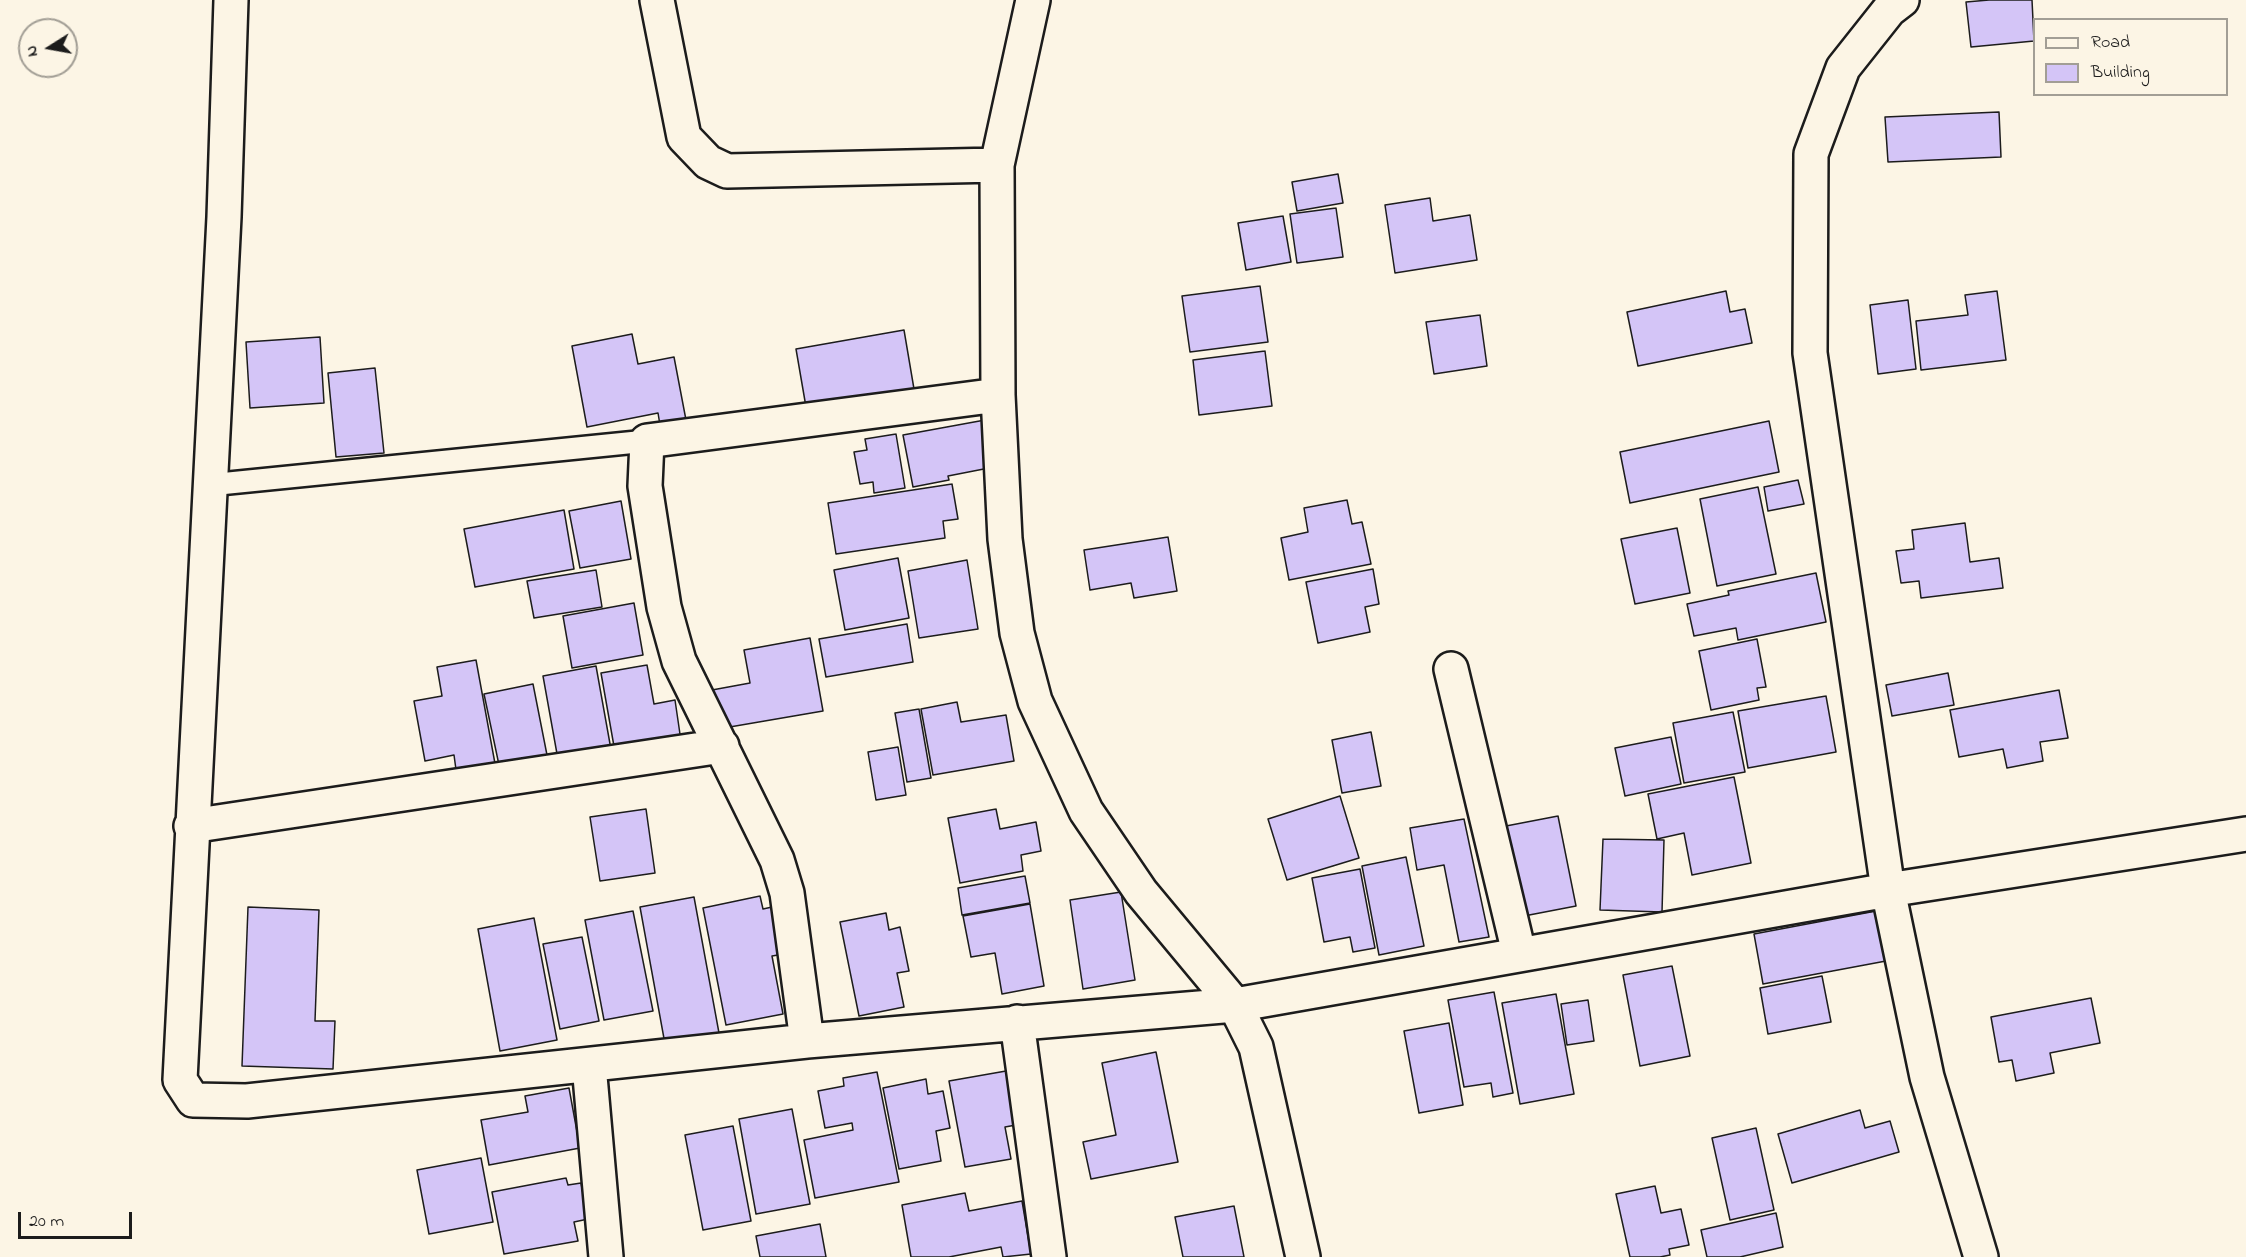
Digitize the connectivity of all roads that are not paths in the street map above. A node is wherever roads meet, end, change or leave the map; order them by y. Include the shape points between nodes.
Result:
1 (231, 0) edge
2 (657, 0) edge
3 (1033, 0) edge
4 (1902, 0) edge
5 (997, 165) junction
6 (998, 396) junction
7 (647, 441) junction
8 (209, 485) junction
9 (1451, 669) dead end
10 (722, 746) junction
11 (191, 826) junction
12 (2246, 834) edge
13 (1888, 890) junction
14 (1519, 953) junction
15 (1234, 1005) junction
16 (1017, 1022) junction
17 (807, 1041) junction
18 (589, 1065) junction
19 (606, 1257) edge
20 (1049, 1257) edge
21 (1303, 1257) edge
22 (1981, 1257) edge

1 - 8 street
2 - 5 street via 684,137 708,162 727,171
3 - 5 street
4 - 13 street via 1889,10 1844,68 1811,154 1810,353
5 - 6 street
6 - 7 street
6 - 15 street via 1005,539 1017,633 1035,701 1086,811 1141,892
7 - 8 lane
7 - 10 street via 645,486 664,607 679,661
8 - 11 street
9 - 14 street
10 - 11 street
10 - 17 street via 777,860 786,892
11 - 18 street via 180,1080 193,1100 247,1101
12 - 13 street
13 - 14 street
13 - 22 street via 1927,1077
14 - 15 street
15 - 16 street
15 - 21 street via 1256,1047
16 - 17 street
16 - 20 street
17 - 18 street
18 - 19 street

